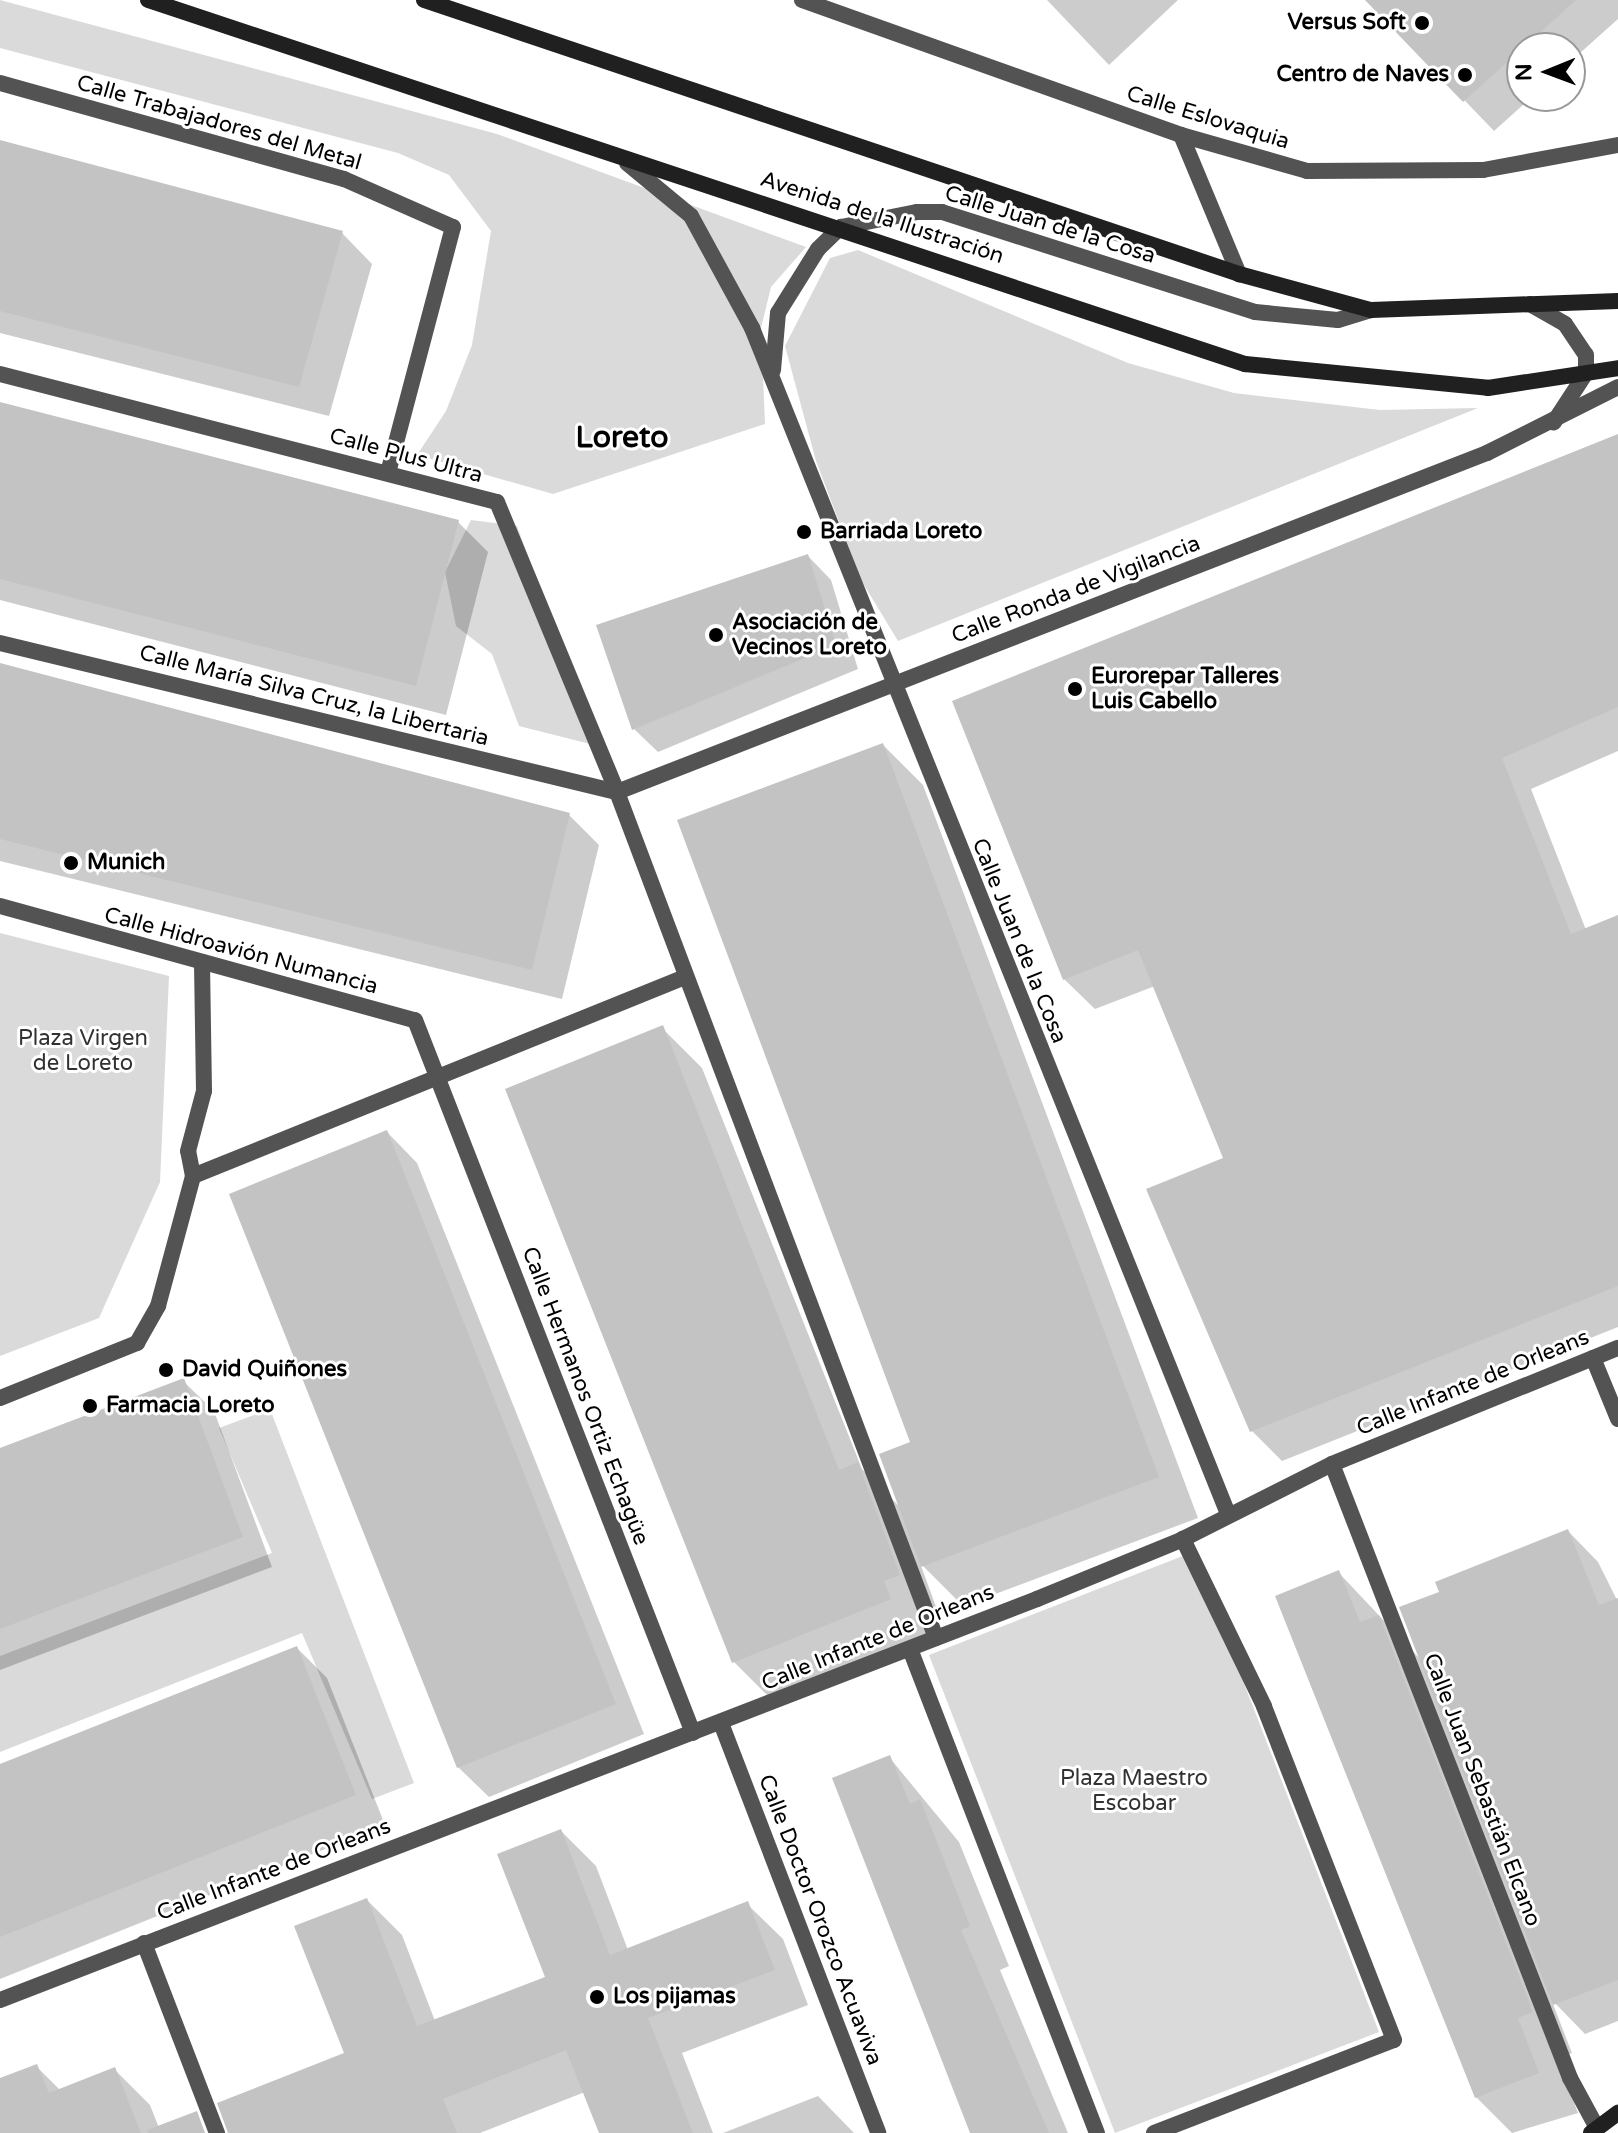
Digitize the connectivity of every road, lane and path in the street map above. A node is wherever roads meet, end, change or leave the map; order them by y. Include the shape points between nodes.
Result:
1 (148, 0) edge
2 (424, 0) edge
3 (802, 0) edge
4 (0, 83) edge
5 (1181, 135) junction
6 (1618, 145) edge
7 (593, 146) junction
8 (841, 227) junction
9 (1239, 274) junction
10 (1618, 301) edge
11 (1530, 304) junction
12 (1371, 310) junction
13 (1618, 368) edge
14 (1586, 373) junction
15 (0, 374) edge
16 (773, 383) junction
17 (1618, 387) edge
18 (1551, 427) junction
19 (388, 473) junction
20 (0, 643) edge
21 (891, 686) junction
22 (617, 792) junction
23 (0, 906) edge
24 (202, 962) junction
25 (685, 977) junction
26 (436, 1074) junction
27 (193, 1176) junction
28 (1618, 1348) edge
29 (1593, 1358) junction
30 (0, 1398) edge
31 (1618, 1419) edge
32 (1332, 1464) junction
33 (1228, 1514) junction
34 (1183, 1539) junction
35 (936, 1638) junction
36 (910, 1649) junction
37 (721, 1723) junction
38 (693, 1733) junction
39 (144, 1943) junction
40 (0, 2000) edge
41 (1618, 2113) edge
42 (1595, 2131) edge
43 (217, 2133) edge
44 (878, 2133) edge
45 (1097, 2133) edge
46 (1154, 2133) edge

1 - 7 main road, Avenida de la Ilustración
2 - 9 main road
3 - 5 street, Calle Eslovaquia
4 - 19 street, Calle Trabajadores del Metal via 344,179 453,227
5 - 6 street, Calle Eslovaquia via 1307,171 1483,170
5 - 9 street
7 - 8 main road, Avenida de la Ilustración
7 - 16 street, Calle Juan de la Cosa via 659,182 691,216 729,275
8 - 12 street, Calle Juan de la Cosa via 942,212 1255,312 1338,320
8 - 14 main road, Avenida de la Ilustración via 1245,364 1488,388
8 - 16 street, Calle Juan de la Cosa via 796,275 778,313
9 - 12 main road
10 - 11 main road
11 - 12 main road
11 - 14 street via 1579,338
13 - 14 main road, Avenida de la Ilustración
14 - 18 street
15 - 19 street, Calle Plus Ultra
16 - 21 street, Calle Juan de la Cosa
17 - 18 street, Calle Ronda de Vigilancia
18 - 21 street, Calle Ronda de Vigilancia
19 - 22 street, Calle Plus Ultra via 497,502
20 - 22 street, Calle María Silva Cruz, la Libertaria
21 - 22 street, Calle Ronda de Vigilancia
21 - 33 street, Calle Juan de la Cosa
22 - 25 street
23 - 24 street, Calle Hidroavión Numancia
24 - 26 street, Calle Hidroavión Numancia via 415,1020
24 - 27 street via 204,1091 188,1151
25 - 26 street
25 - 35 street
26 - 27 street
26 - 38 street, Calle Hermanos Ortiz Echagüe
27 - 30 street via 158,1306 137,1343
28 - 29 street, Calle Infante de Orleans
29 - 31 street
29 - 32 street, Calle Infante de Orleans
32 - 33 street, Calle Infante de Orleans
32 - 42 street, Calle Juan Sebastián Elcano
33 - 34 street, Calle Infante de Orleans
34 - 35 street, Calle Infante de Orleans
34 - 46 street via 1264,1706 1394,2040
35 - 36 street, Calle Infante de Orleans
36 - 37 street, Calle Infante de Orleans
36 - 45 street
37 - 38 street, Calle Infante de Orleans
37 - 44 street, Calle Doctor Orozco Acuaviva
38 - 39 street, Calle Infante de Orleans
39 - 40 street, Calle Infante de Orleans
39 - 43 street, Calle Infante de Orleans
41 - 42 main road

